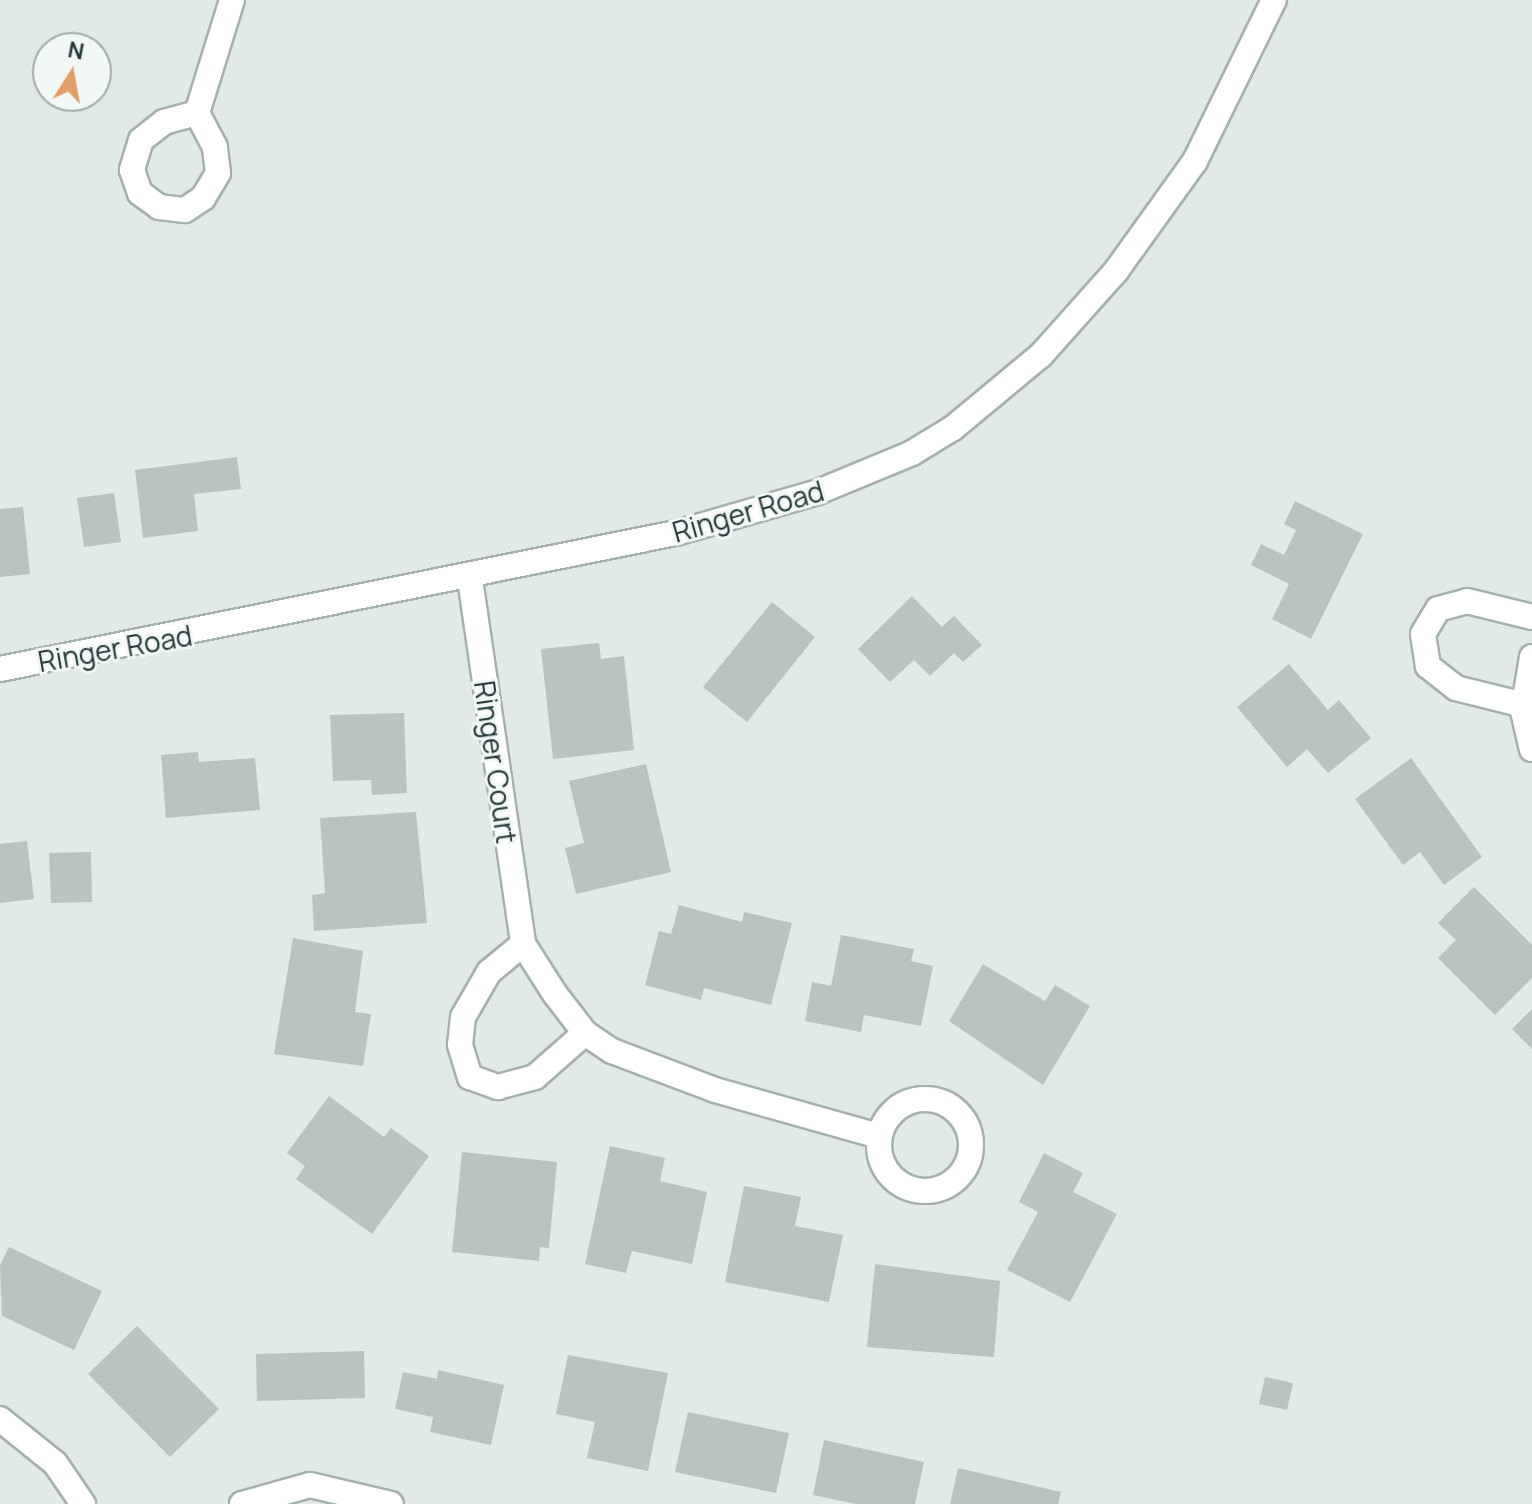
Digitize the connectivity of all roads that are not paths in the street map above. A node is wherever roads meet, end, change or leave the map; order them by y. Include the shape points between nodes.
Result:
1 (232, 0) edge
2 (1274, 0) edge
3 (197, 113) dead end
4 (470, 579) junction
5 (1532, 617) edge
6 (1532, 657) edge
7 (0, 669) edge
8 (1524, 705) junction
9 (1532, 749) edge
10 (523, 944) junction
11 (585, 1033) junction
12 (879, 1136) dead end
13 (0, 1419) edge
14 (83, 1504) edge
15 (242, 1504) edge
16 (391, 1504) edge

1 - 3 street
2 - 4 street, Ringer Road via 1228,101 1162,212 1068,327 953,428 862,476 782,504
4 - 7 street, Ringer Road
4 - 10 street, Ringer Court
5 - 8 street via 1467,601 1438,609 1423,634 1428,666 1456,688
6 - 8 street
8 - 9 street
10 - 11 street, Ringer Court
10 - 11 street via 489,972 463,1017 460,1045 470,1077 498,1087 535,1077
11 - 12 street, Ringer Court via 612,1051 715,1090
13 - 14 street via 55,1463
15 - 16 street via 310,1485

